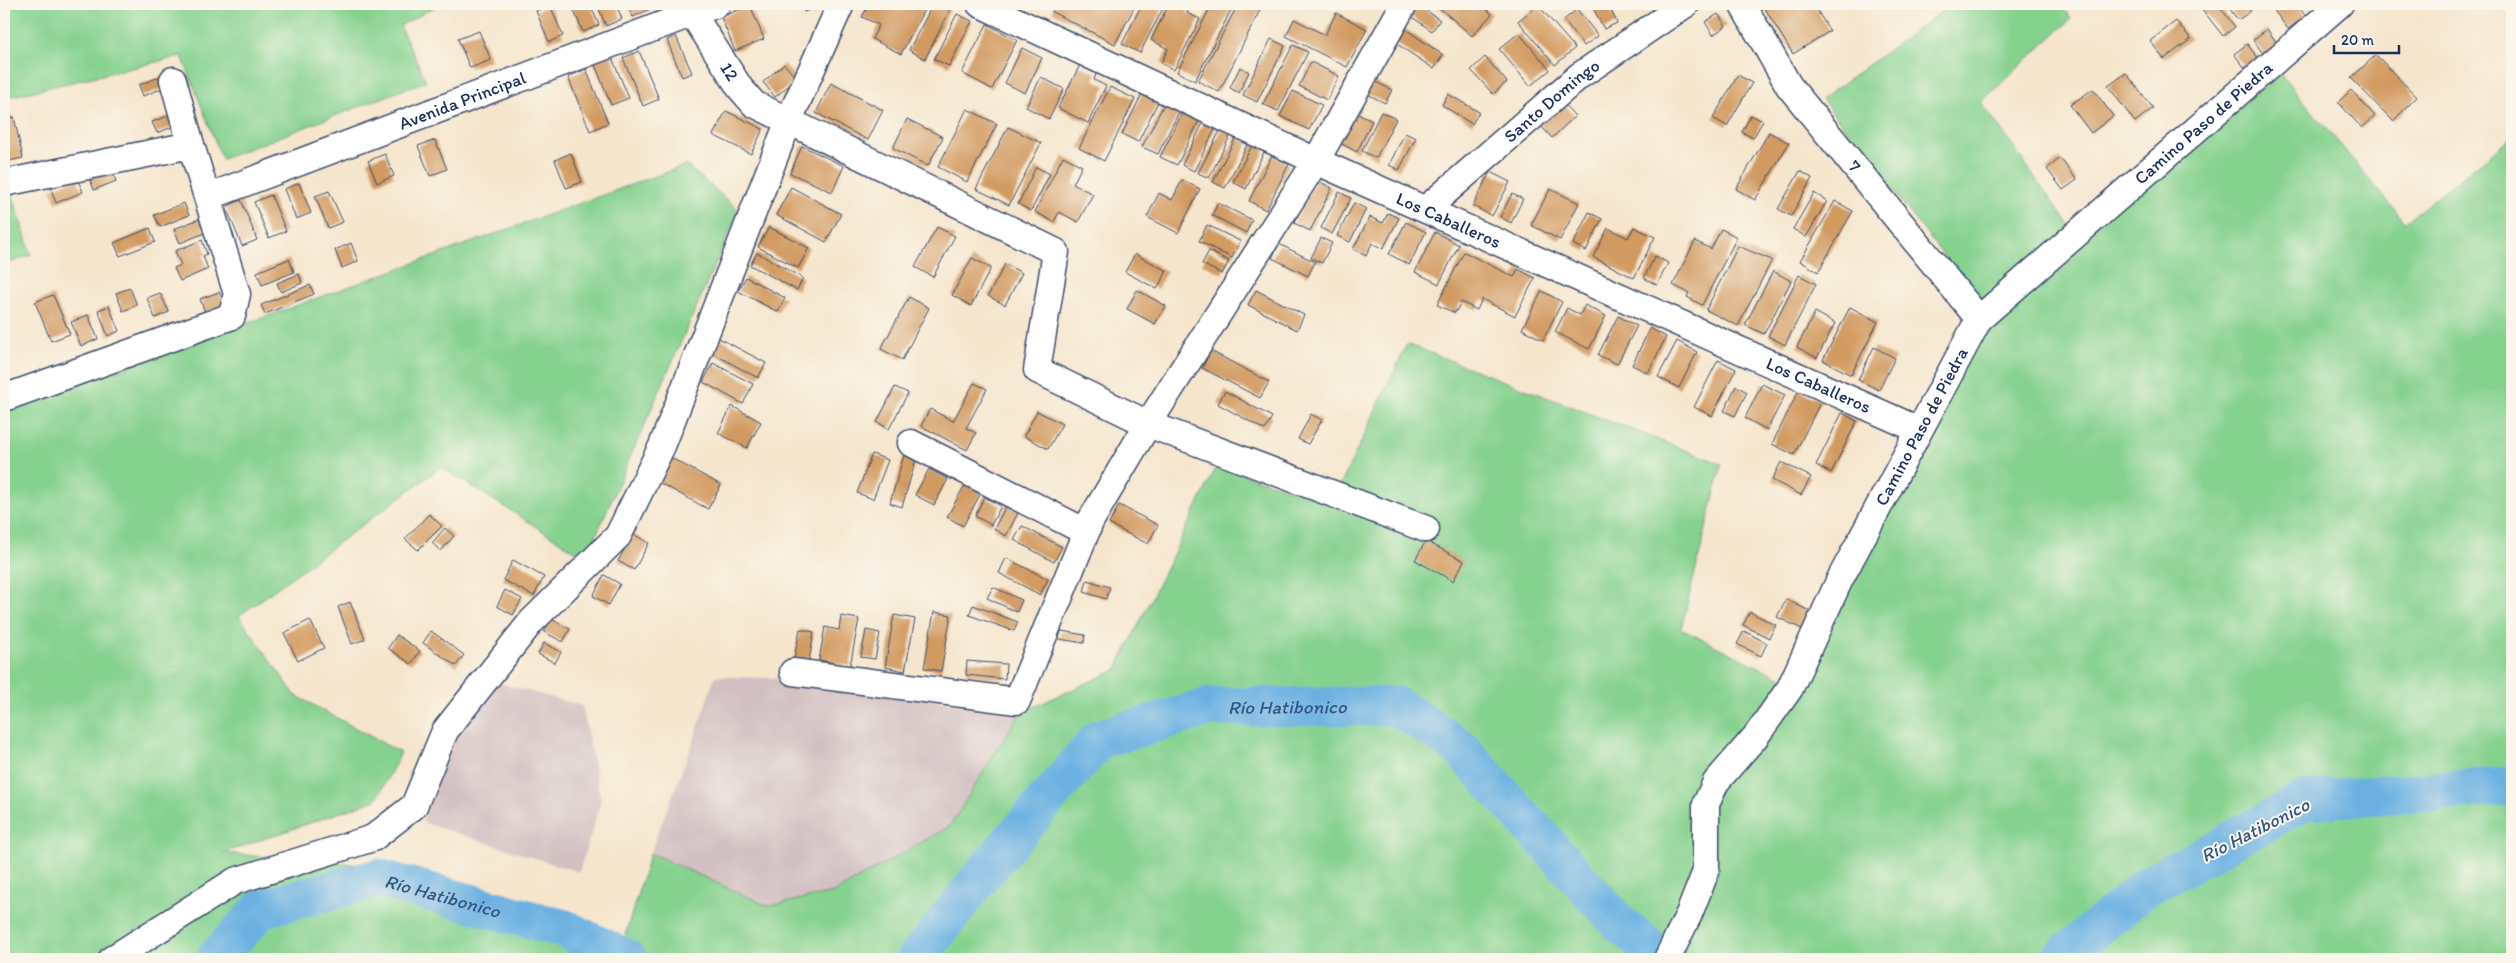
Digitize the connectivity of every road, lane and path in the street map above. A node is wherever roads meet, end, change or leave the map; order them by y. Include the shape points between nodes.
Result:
1 (717, 4) edge
2 (841, 4) edge
3 (980, 4) edge
4 (1404, 4) edge
5 (1686, 4) edge
6 (1742, 4) edge
7 (2340, 4) edge
8 (690, 8) edge
9 (174, 80) dead end
10 (789, 120) junction
11 (191, 145) junction
12 (1316, 161) junction
13 (4, 182) edge
14 (208, 197) junction
15 (1426, 209) junction
16 (1979, 319) junction
17 (4, 398) edge
18 (1148, 424) junction
19 (1920, 430) junction
20 (911, 442) dead end
21 (1426, 529) dead end
22 (1086, 532) junction
23 (793, 672) dead end
24 (112, 959) edge
25 (1667, 959) edge

1 - 8 street, Avenida Principal
2 - 10 street
3 - 12 street, Los Caballeros
4 - 12 street
5 - 15 street, Santo Domingo via 1579,76
6 - 16 street, 7 via 1789,86
7 - 16 street, Camino Paso de Piedra
8 - 10 street, 12 via 740,88 754,104
8 - 14 street, Avenida Principal
9 - 11 street
10 - 18 street, 12 via 1056,252 1037,370
10 - 24 street via 662,446 618,536 531,622 445,731 414,806 373,838 235,881
11 - 13 street
11 - 14 street
12 - 15 street, Los Caballeros
12 - 18 street
14 - 17 street via 237,294 232,316
15 - 19 street, Los Caballeros
16 - 19 street, Camino Paso de Piedra
18 - 21 street
18 - 22 street
19 - 25 street, Camino Paso de Piedra via 1840,579 1790,688 1756,736 1716,782 1706,804 1706,871
20 - 22 street
22 - 23 street via 1017,701

